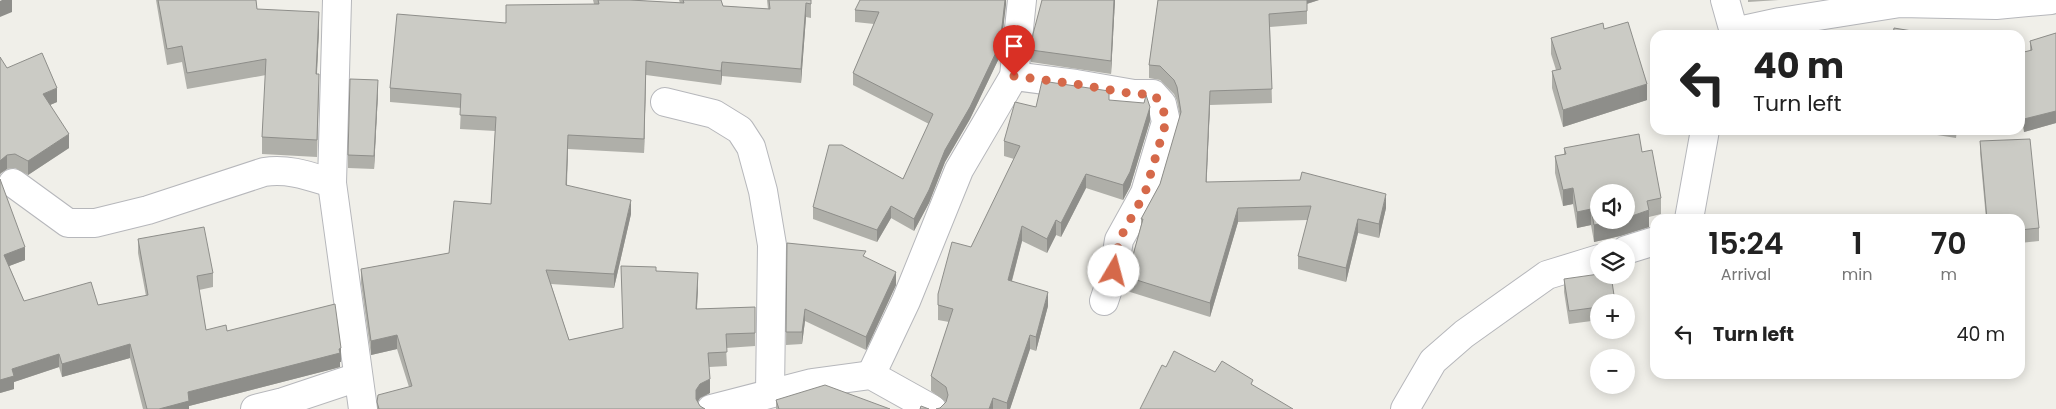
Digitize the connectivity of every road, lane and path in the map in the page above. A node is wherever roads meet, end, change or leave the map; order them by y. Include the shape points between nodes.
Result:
1 (337, 0) edge
2 (1022, 0) edge
3 (1725, 0) edge
4 (2051, 0) edge
5 (1733, 30) edge
6 (1747, 30) edge
7 (1014, 76) junction
8 (665, 102) dead end
9 (1704, 135) edge
10 (13, 183) dead end
11 (332, 183) junction
12 (1690, 214) edge
13 (1650, 243) edge
14 (1635, 247) edge
15 (1590, 262) edge
16 (1104, 301) dead end
17 (871, 375) junction
18 (358, 377) junction
19 (770, 392) junction
20 (255, 409) edge
21 (362, 409) edge
22 (711, 409) edge
23 (932, 409) edge
24 (1405, 409) edge

1 - 11 street
2 - 7 street
3 - 5 street
4 - 6 street via 1996,5 1900,3
7 - 16 street via 1153,94 1162,104 1166,122 1164,131 1145,193 1119,240 1114,271
7 - 17 street via 959,170 906,301
8 - 19 street via 714,114 740,130 751,147 763,191 772,245
9 - 12 street
10 - 11 street via 68,223 95,223 148,210 264,172 295,172
11 - 18 street
13 - 14 street
15 - 24 street via 1547,274 1464,334 1433,361
17 - 19 street
17 - 23 street
18 - 20 street
18 - 21 street
19 - 22 street

